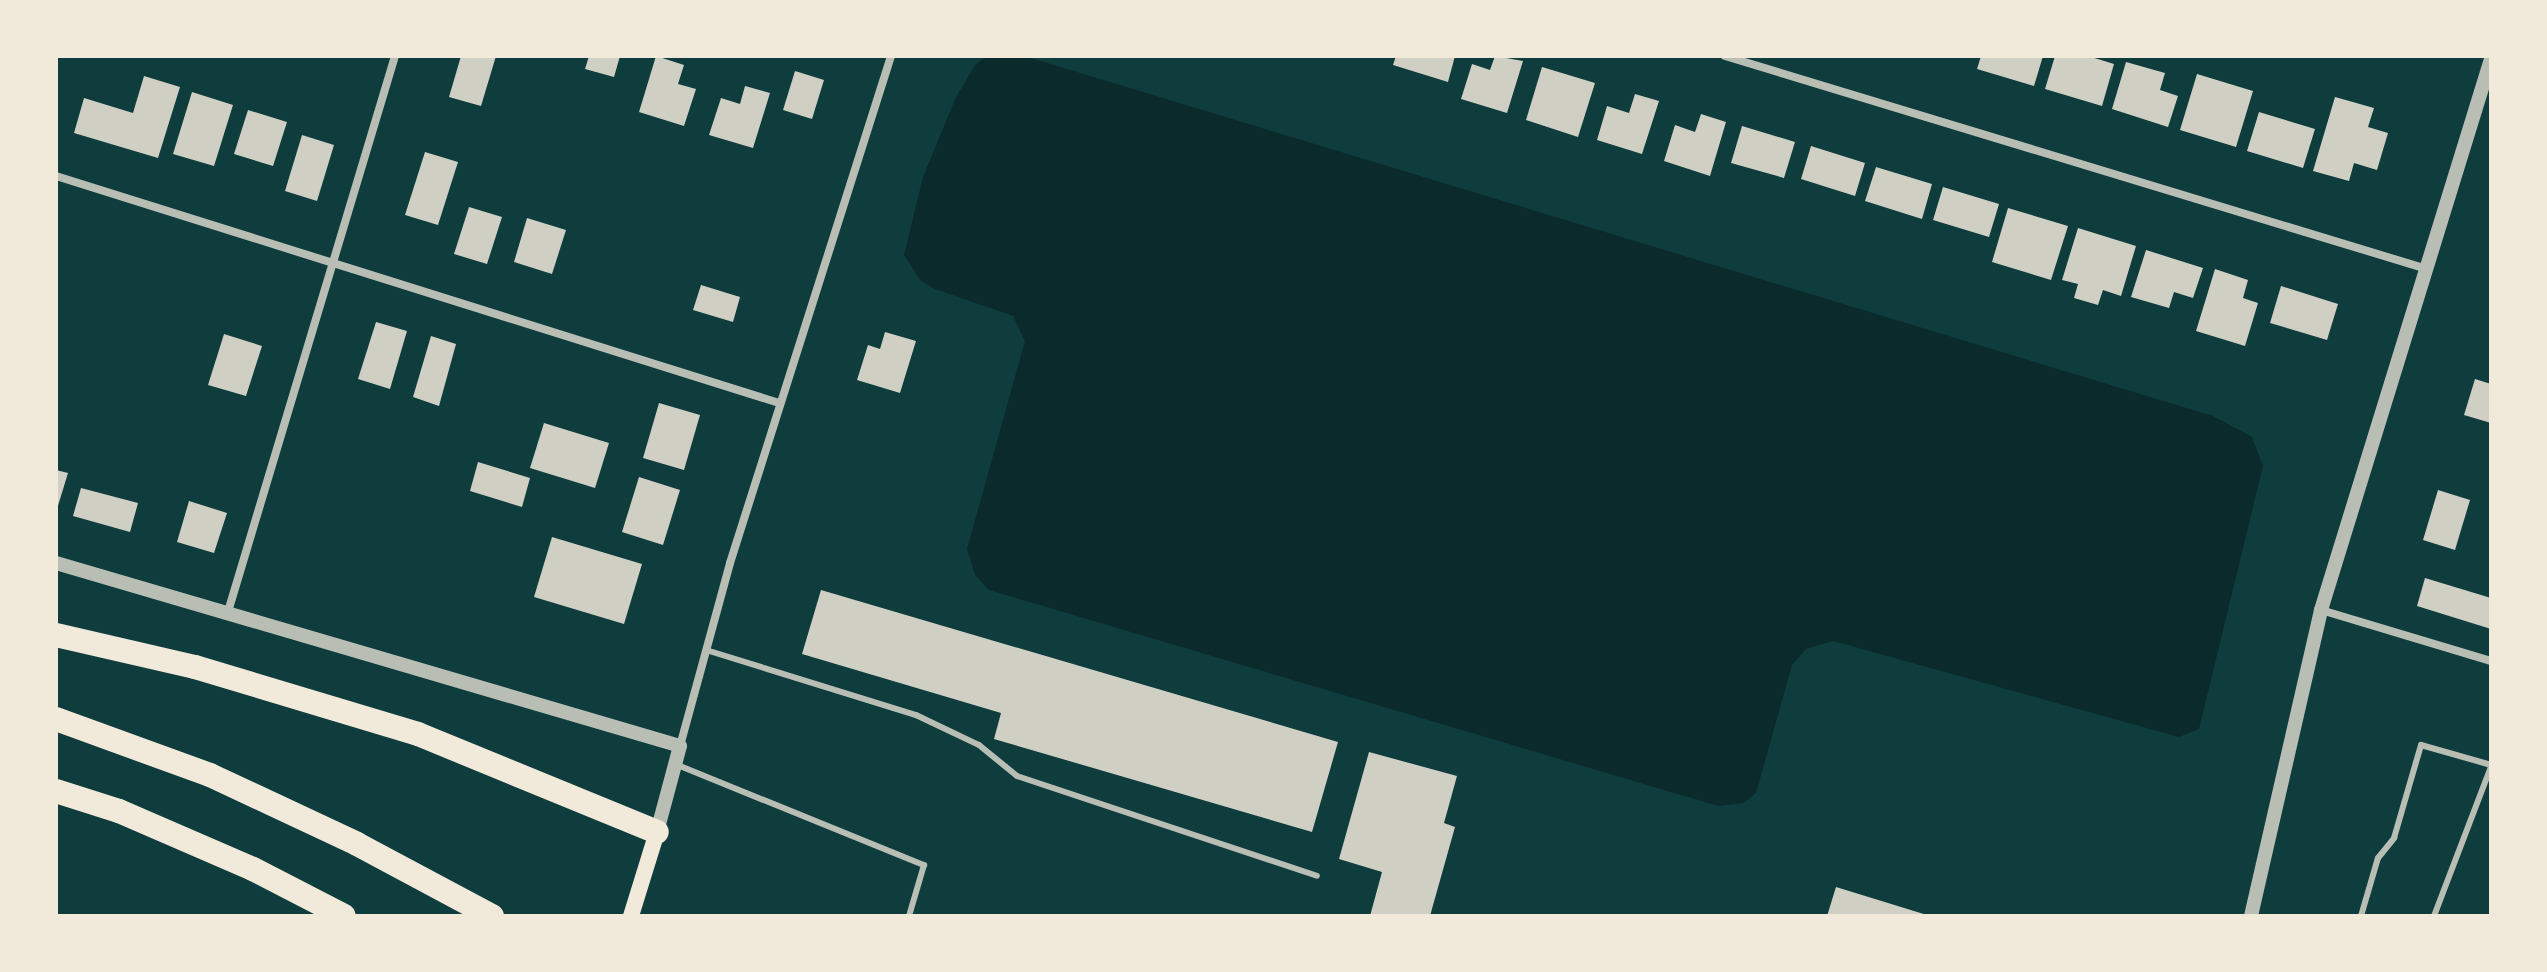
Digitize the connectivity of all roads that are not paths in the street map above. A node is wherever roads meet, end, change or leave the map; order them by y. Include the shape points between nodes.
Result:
1 (395, 56) edge
2 (891, 56) edge
3 (1725, 56) edge
4 (2491, 59) edge
5 (2487, 84) edge
6 (56, 176) edge
7 (333, 263) junction
8 (2427, 269) junction
9 (779, 403) junction
10 (56, 563) edge
11 (2321, 610) junction
12 (227, 615) junction
13 (56, 635) edge
14 (706, 650) junction
15 (2491, 661) edge
16 (56, 719) edge
17 (680, 746) junction
18 (675, 764) junction
19 (2491, 766) edge
20 (56, 791) edge
21 (657, 832) junction
22 (1317, 876) dead end
23 (490, 915) edge
24 (344, 916) edge
25 (631, 916) edge
26 (909, 916) edge
27 (2251, 916) edge
28 (2361, 916) edge
29 (2434, 916) edge

1 - 7 street
2 - 9 street
3 - 8 street
4 - 5 street
5 - 8 street
6 - 7 street
7 - 9 street
7 - 12 street
8 - 11 street
9 - 14 street
10 - 12 street
11 - 15 street
11 - 27 street
12 - 17 street
13 - 21 highway via 195,667 418,734
14 - 17 street
14 - 22 lane via 827,683 916,715 979,745 1017,776
16 - 23 highway via 210,775
17 - 18 street
18 - 21 street
18 - 26 lane via 924,865
19 - 28 lane via 2421,745 2394,838 2378,858
19 - 29 lane
20 - 24 highway via 119,811
21 - 25 main road

